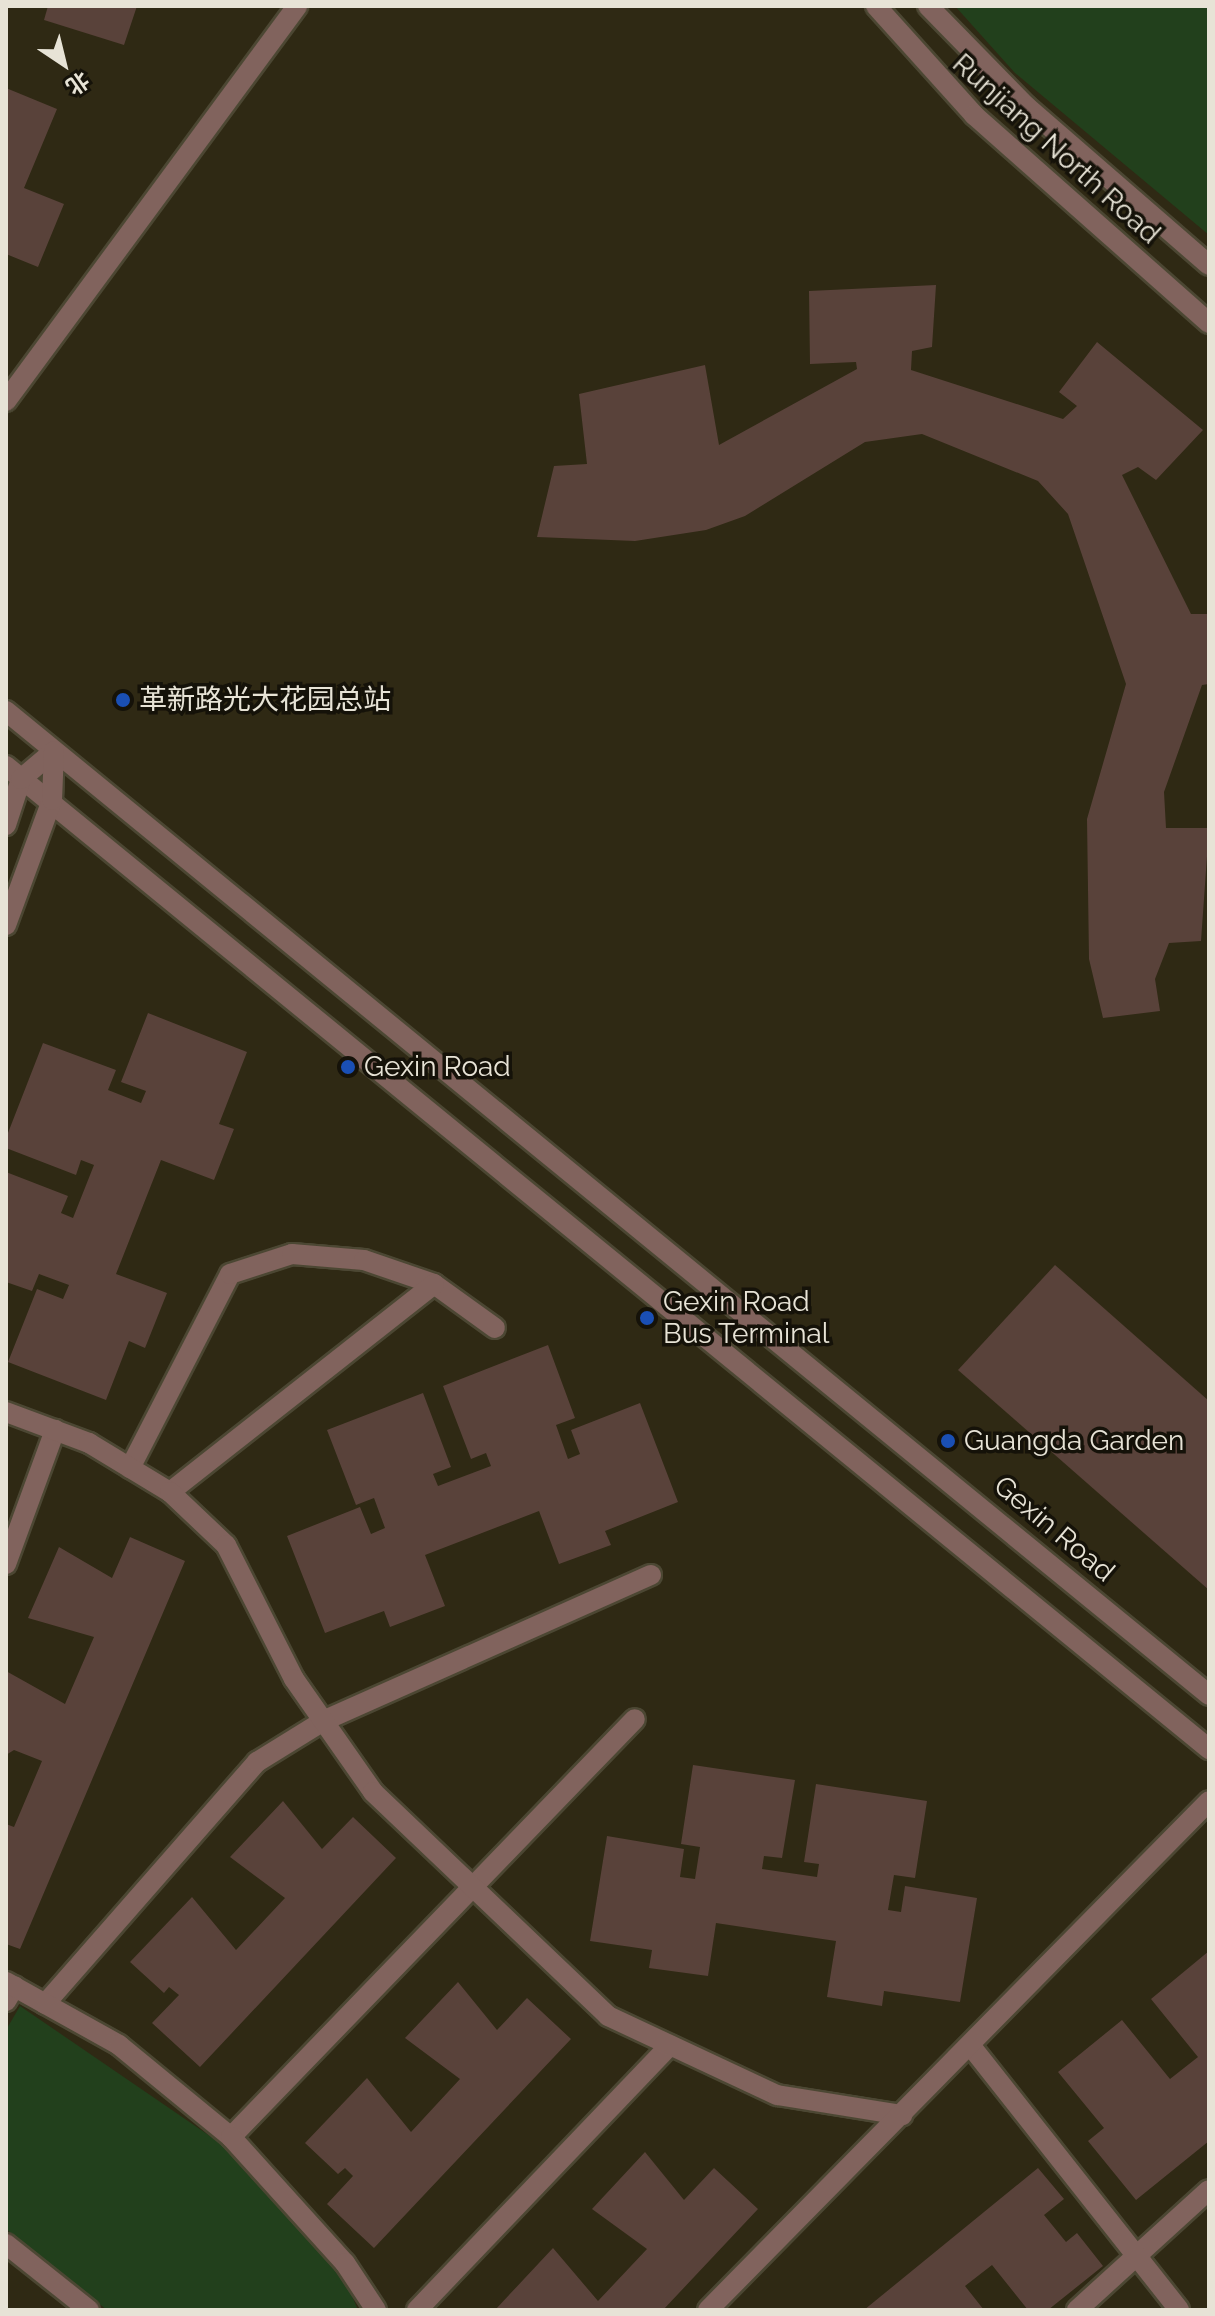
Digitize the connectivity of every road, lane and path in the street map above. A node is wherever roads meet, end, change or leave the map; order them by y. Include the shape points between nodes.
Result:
1 (297, 6) edge
2 (876, 6) edge
3 (928, 6) edge
4 (1209, 265) edge
5 (1209, 323) edge
6 (6, 401) edge
7 (6, 711) edge
8 (54, 751) junction
9 (14, 773) edge
10 (52, 800) junction
11 (6, 825) edge
12 (6, 925) edge
13 (434, 1284) junction
14 (495, 1328) dead end
15 (6, 1412) edge
16 (55, 1430) junction
17 (130, 1468) junction
18 (170, 1492) junction
19 (6, 1564) edge
20 (651, 1575) dead end
21 (1209, 1695) edge
22 (635, 1719) dead end
23 (323, 1721) junction
24 (1209, 1749) edge
25 (1209, 1801) edge
26 (470, 1889) junction
27 (9, 1990) edge
28 (45, 2004) junction
29 (670, 2045) junction
30 (970, 2045) junction
31 (902, 2115) junction
32 (231, 2137) junction
33 (1209, 2190) edge
34 (6, 2244) edge
35 (1135, 2255) junction
36 (89, 2310) edge
37 (376, 2310) edge
38 (417, 2310) edge
39 (708, 2310) edge
40 (1077, 2310) edge
41 (1179, 2310) edge

1 - 6 street
2 - 5 street, Runjiang North Road via 974,115
3 - 4 street, Runjiang North Road via 1026,106
7 - 8 street, Gexin Road
8 - 9 street
8 - 10 street
8 - 21 street, Gexin Road
9 - 10 street
9 - 11 street
10 - 12 street
10 - 24 street
13 - 14 street
13 - 17 street via 364,1260 292,1254 230,1274
13 - 18 street
15 - 16 street
16 - 17 street
16 - 19 street
17 - 18 street
18 - 23 street via 226,1545
20 - 23 street
22 - 26 street
23 - 26 street via 373,1792
23 - 28 street via 257,1762
25 - 30 street
26 - 29 street via 608,2016
26 - 32 street
27 - 28 street
28 - 32 street via 119,2045
29 - 31 street via 777,2095
29 - 38 street
30 - 31 street
30 - 35 street
31 - 39 street
32 - 37 street via 345,2263
33 - 35 street
34 - 36 street
35 - 40 street
35 - 41 street

